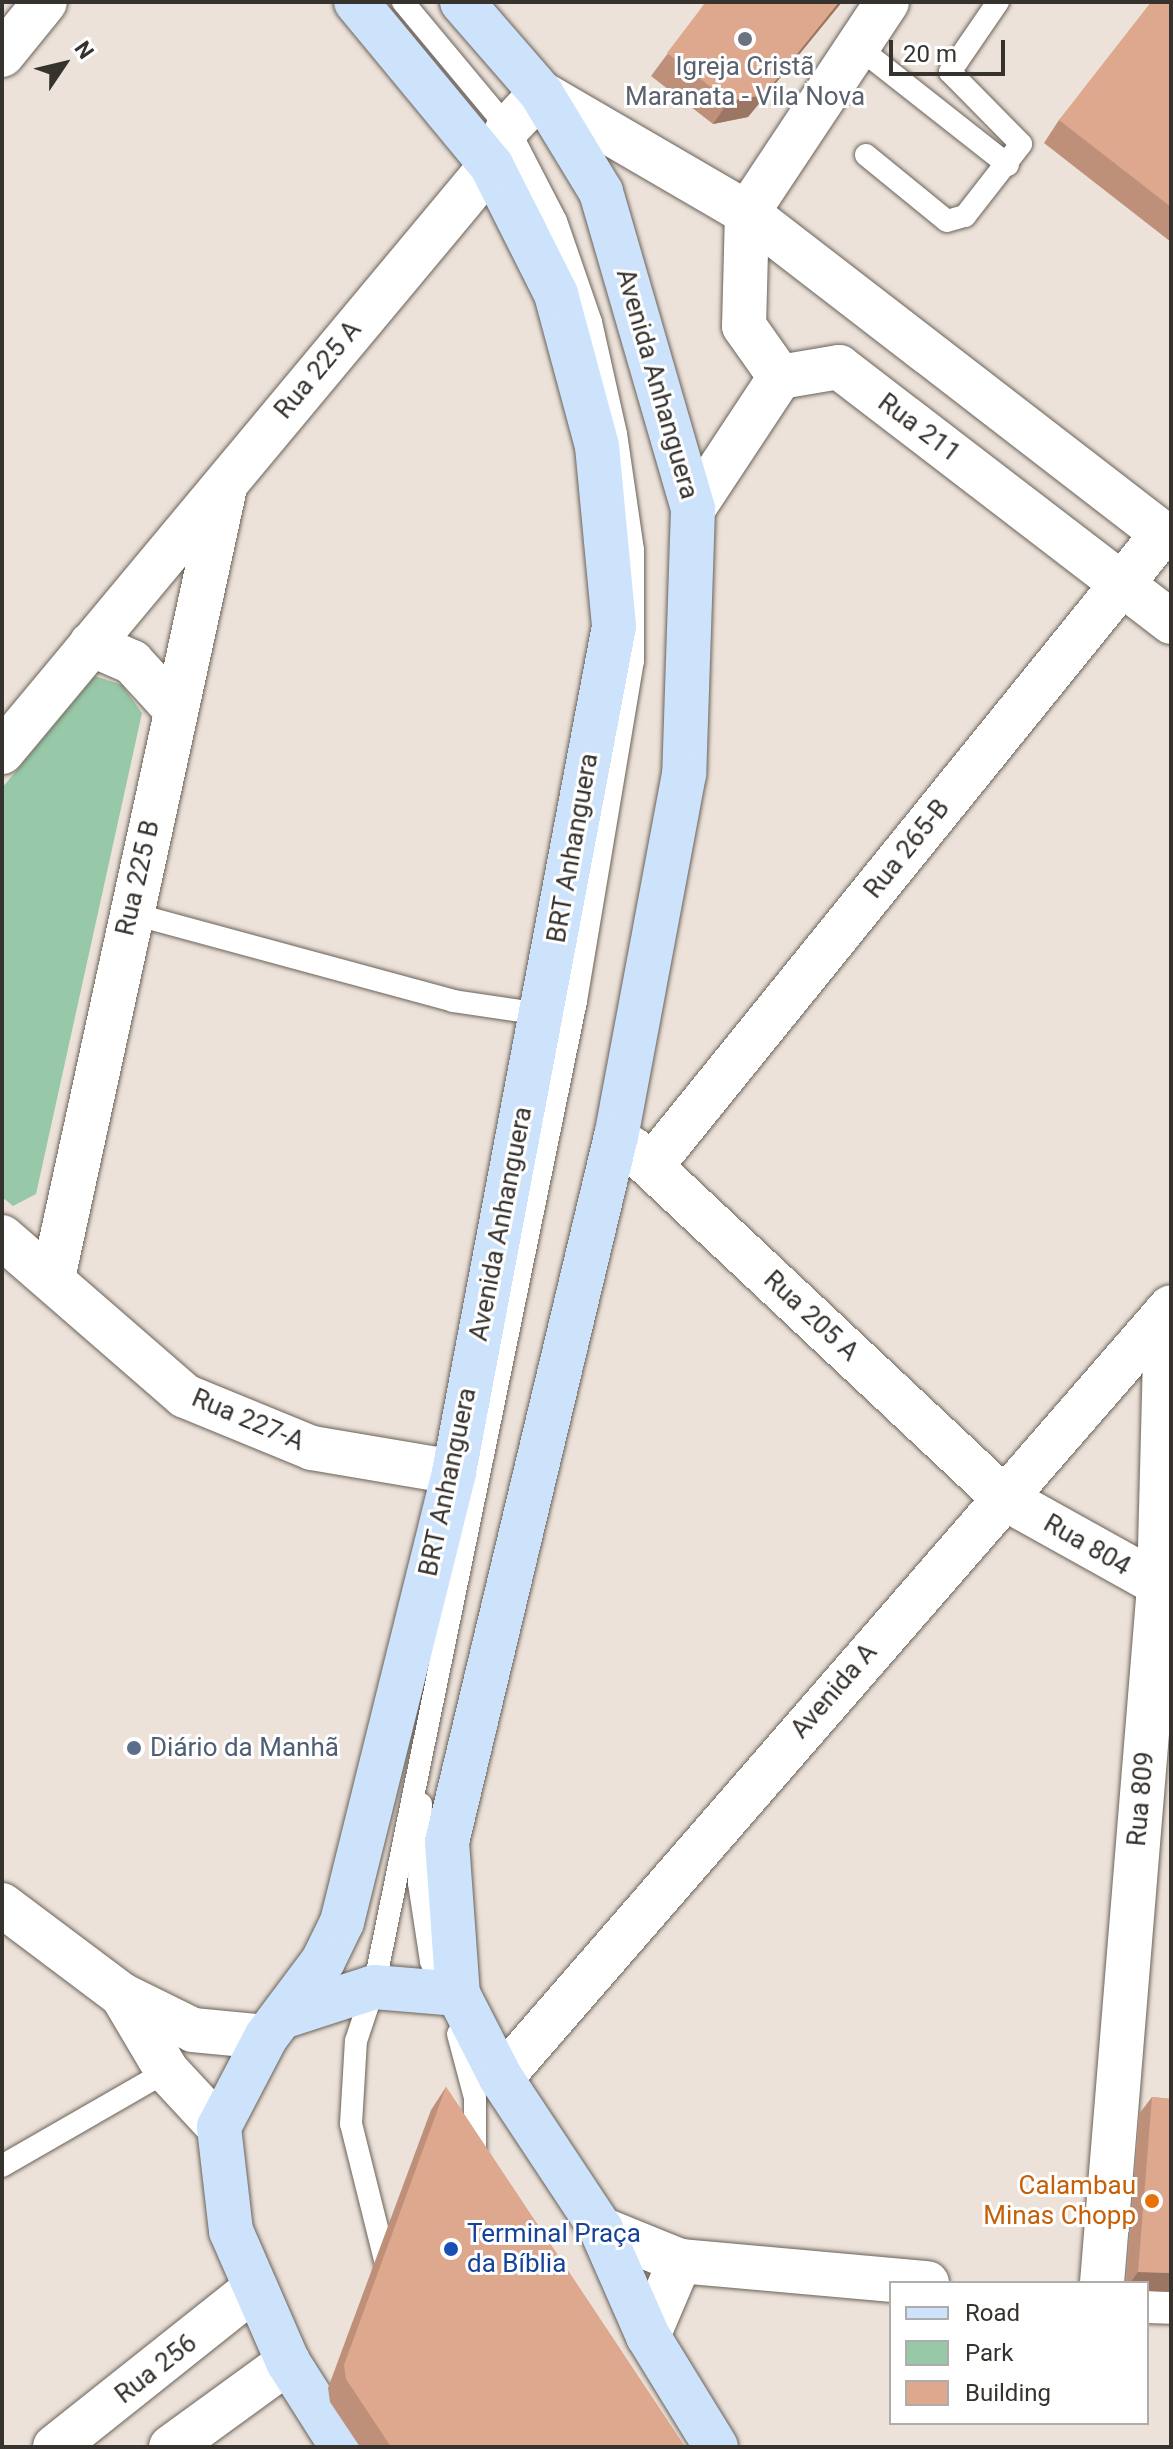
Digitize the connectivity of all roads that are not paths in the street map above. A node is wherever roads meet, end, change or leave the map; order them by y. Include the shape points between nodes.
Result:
1 (45, 2) edge
2 (356, 2) edge
3 (403, 2) edge
4 (462, 2) edge
5 (887, 2) edge
6 (998, 2) edge
7 (853, 43) junction
8 (2, 55) edge
9 (541, 93) junction
10 (499, 146) junction
11 (866, 155) dead end
12 (1008, 165) junction
13 (747, 213) junction
14 (780, 377) junction
15 (227, 479) junction
16 (693, 509) junction
17 (1167, 537) edge
18 (1123, 583) junction
19 (1171, 622) edge
20 (91, 644) junction
21 (176, 710) junction
22 (2, 752) edge
23 (130, 913) junction
24 (541, 1014) junction
25 (616, 1136) junction
26 (652, 1165) junction
27 (2, 1237) edge
28 (53, 1278) junction
29 (1168, 1310) edge
30 (454, 1472) junction
31 (1004, 1498) junction
32 (1165, 1588) edge
33 (422, 1747) junction
34 (2, 1905) edge
35 (374, 1987) junction
36 (450, 1993) junction
37 (122, 1995) junction
38 (276, 2026) junction
39 (167, 2071) junction
40 (501, 2078) junction
41 (219, 2127) junction
42 (2, 2166) edge
43 (477, 2188) edge
44 (601, 2229) junction
45 (680, 2261) junction
46 (905, 2281) edge
47 (1102, 2281) edge
48 (255, 2288) junction
49 (395, 2297) edge
50 (1149, 2301) edge
51 (1171, 2302) edge
52 (648, 2336) junction
53 (288, 2362) junction
54 (55, 2447) edge
55 (171, 2447) edge
56 (342, 2447) edge
57 (716, 2447) edge

1 - 8 street
2 - 10 main road, Avenida Anhanguera
3 - 10 lane, BRT Anhanguera
4 - 9 main road, Avenida Anhanguera
5 - 7 street
6 - 12 lane via 950,72 1021,135
7 - 12 lane
7 - 13 street
9 - 10 street, Rua 225 A
9 - 13 street
9 - 16 main road, Avenida Anhanguera via 601,192
10 - 15 street, Rua 225 A
10 - 24 main road, Avenida Anhanguera via 556,294 589,415 614,626
10 - 33 lane, BRT Anhanguera via 556,221 591,322 633,550 633,661 576,1001
11 - 12 lane via 947,221 965,216
13 - 14 street via 744,326
13 - 17 street
14 - 16 street
14 - 18 street, Rua 211 via 839,367
15 - 20 street, Rua 225 A
15 - 21 street, Rua 225 B
16 - 25 main road, Avenida Anhanguera via 684,774
17 - 18 street, Rua 265-B
18 - 19 street, Rua 211
18 - 26 street, Rua 265-B
20 - 21 street via 132,662
20 - 22 street, Rua 225 A
21 - 23 street, Rua 225 B
23 - 24 lane via 453,1001
23 - 28 street, Rua 225 B
24 - 30 main road, Avenida Anhanguera
25 - 26 street, Rua 205 A
25 - 36 main road, Avenida Anhanguera via 447,1842
26 - 31 street, Rua 205 A
27 - 28 street, Rua 227-A
28 - 30 street, Rua 227-A via 185,1396 312,1448
29 - 31 street, Avenida A
29 - 32 street, Rua 809
30 - 38 main road, Avenida Anhanguera via 342,1922
31 - 32 street, Rua 804
31 - 40 street, Avenida A
32 - 47 street, Rua 809
33 - 35 lane, BRT Anhanguera
33 - 36 lane, BRT Anhanguera via 419,1883
34 - 37 street
35 - 36 main road
35 - 38 main road
35 - 49 lane, BRT Anhanguera via 356,2041 351,2124
36 - 40 main road, Avenida Anhanguera
36 - 43 lane, BRT Anhanguera via 475,2098
37 - 38 street via 193,2030
37 - 39 street
38 - 41 main road, Avenida Anhanguera
39 - 41 street
39 - 42 lane
40 - 44 main road, Avenida Anhanguera
41 - 48 main road via 231,2231
44 - 45 street
44 - 52 main road, Avenida Anhanguera
45 - 46 street
45 - 52 street
48 - 53 main road
48 - 54 street, Rua 256
50 - 51 street
52 - 57 main road, Avenida Anhanguera
53 - 55 street
53 - 56 main road

